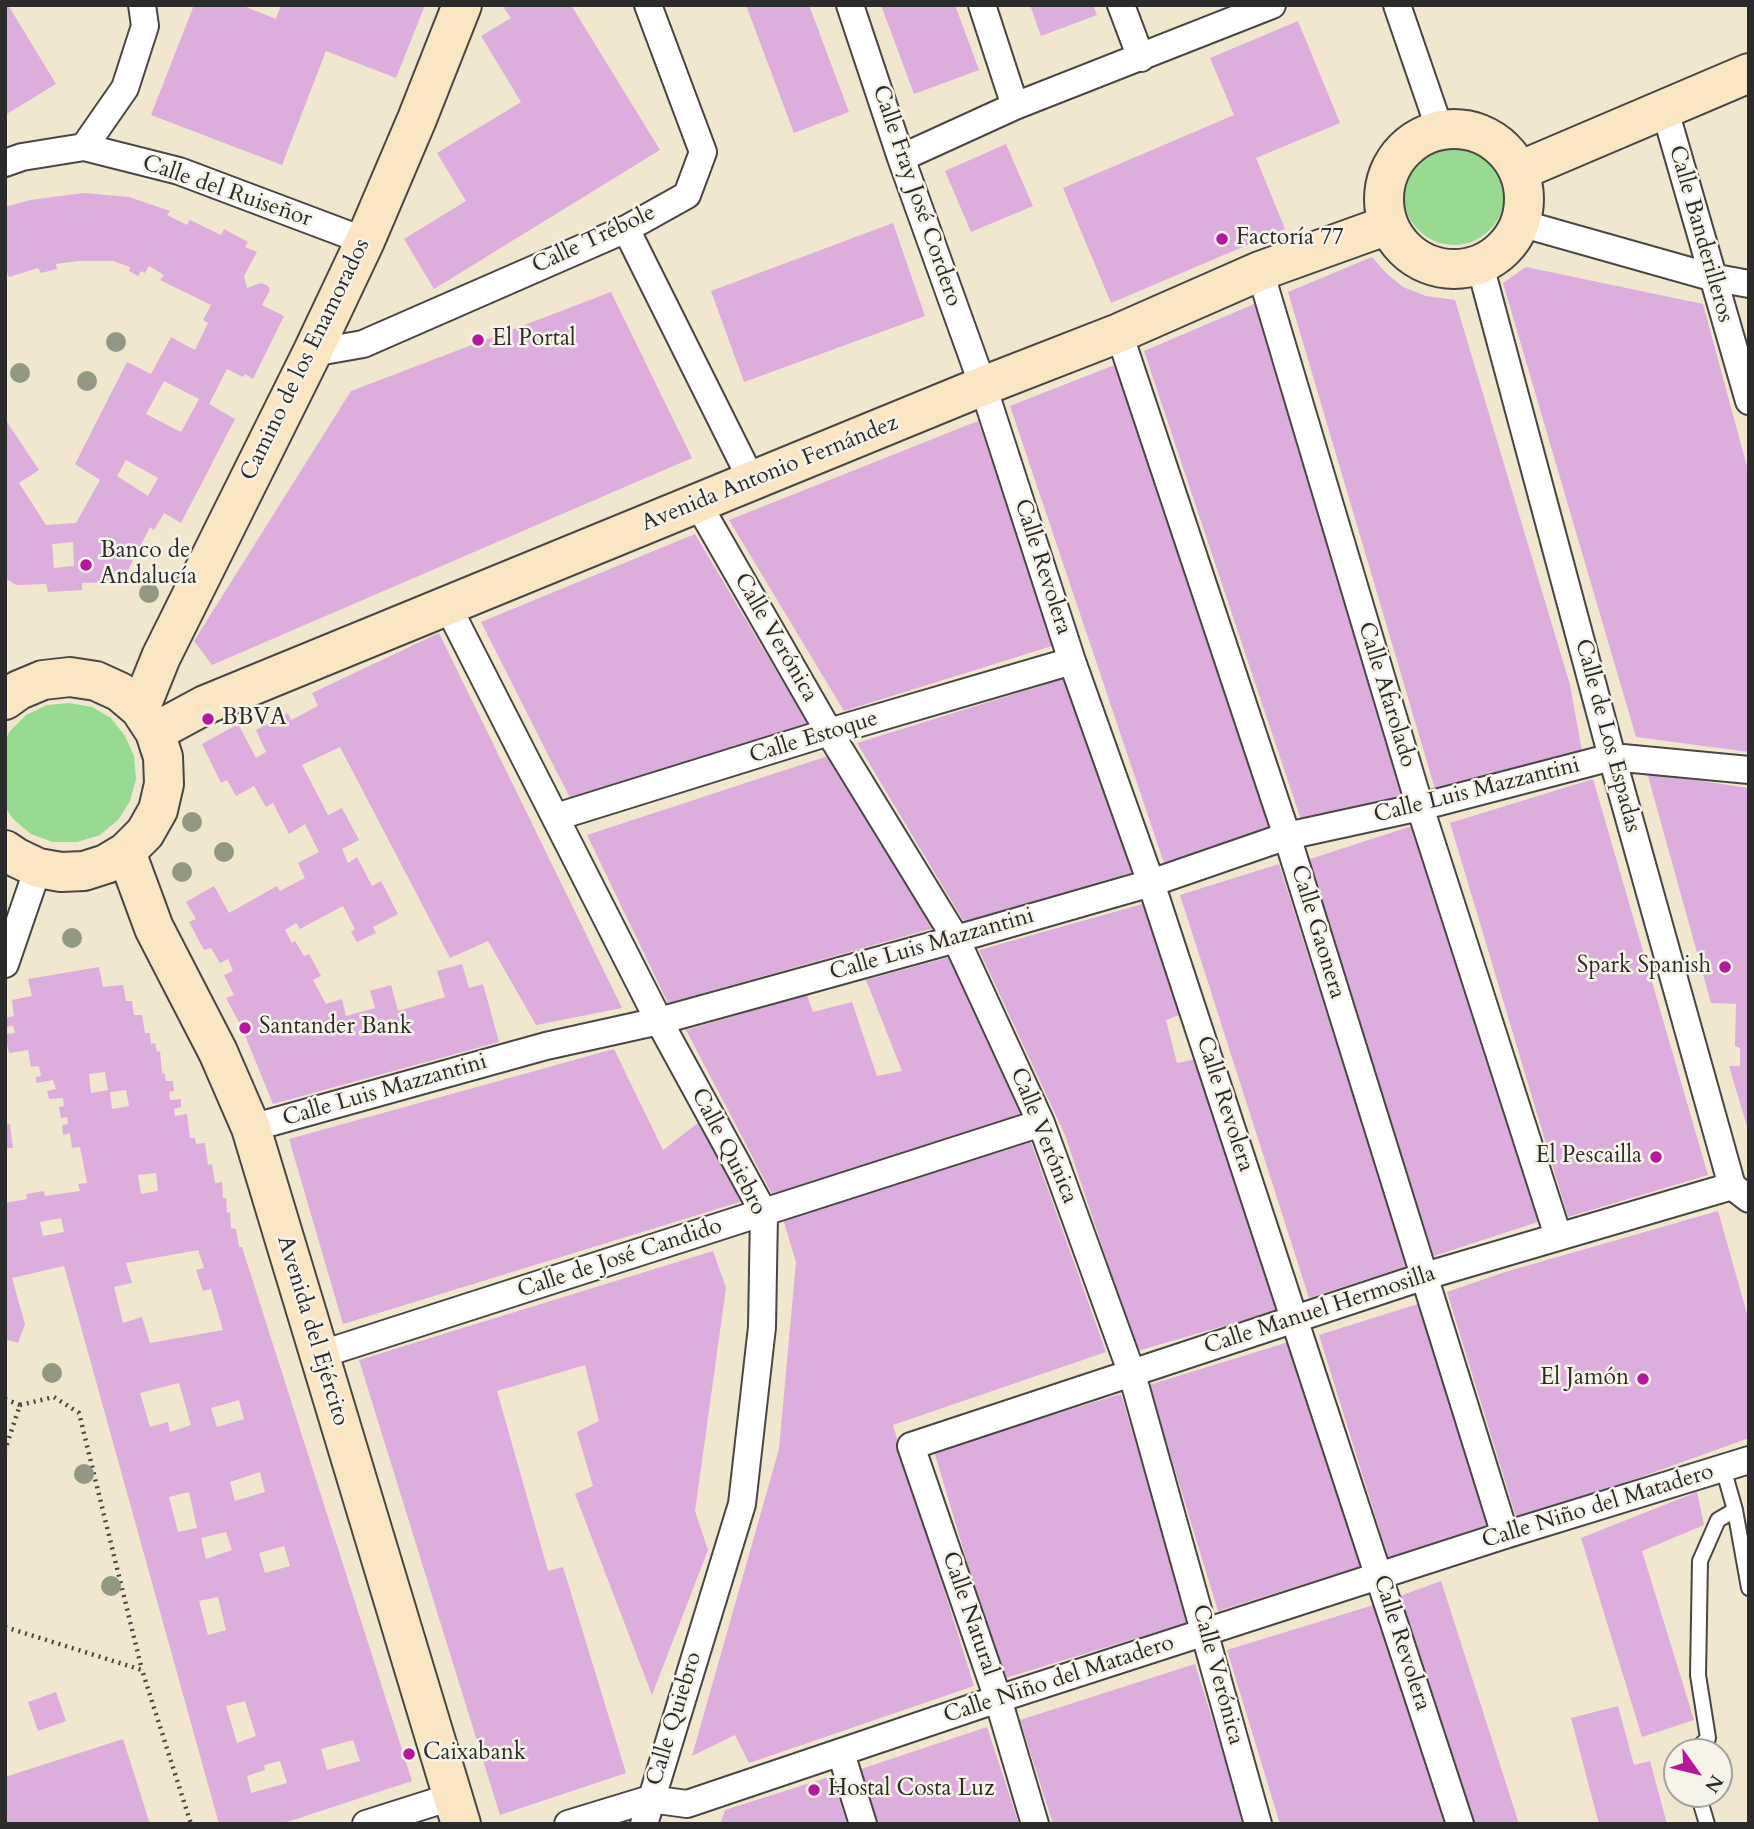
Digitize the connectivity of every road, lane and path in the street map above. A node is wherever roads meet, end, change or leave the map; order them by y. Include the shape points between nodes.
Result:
1 (142, 5) edge
2 (462, 5) edge
3 (648, 5) edge
4 (850, 5) edge
5 (982, 5) edge
6 (1121, 5) edge
7 (1272, 5) edge
8 (1397, 5) edge
9 (1141, 58) junction
10 (1749, 73) edge
11 (1015, 106) junction
12 (1664, 107) junction
13 (1440, 130) junction
14 (84, 147) junction
15 (901, 158) junction
16 (5, 163) edge
17 (1519, 171) junction
18 (1520, 223) junction
19 (1388, 225) junction
20 (626, 229) junction
21 (365, 241) junction
22 (1480, 265) junction
23 (1260, 271) junction
24 (1711, 277) junction
25 (1749, 284) edge
26 (1119, 333) junction
27 (312, 354) junction
28 (983, 386) junction
29 (1749, 401) edge
30 (752, 481) junction
31 (698, 504) junction
32 (448, 607) junction
33 (1072, 661) junction
34 (5, 700) edge
35 (148, 721) junction
36 (829, 732) junction
37 (1612, 757) junction
38 (1749, 770) edge
39 (1420, 807) junction
40 (556, 817) junction
41 (1287, 836) junction
42 (126, 852) junction
43 (22, 859) edge
44 (1152, 883) junction
45 (956, 939) junction
46 (5, 964) edge
47 (659, 1021) junction
48 (1041, 1123) junction
49 (251, 1128) junction
50 (1740, 1192) edge
51 (764, 1213) junction
52 (1559, 1236) junction
53 (1425, 1276) junction
54 (1294, 1319) junction
55 (319, 1356) junction
56 (1132, 1374) junction
57 (5, 1399) edge
58 (20, 1405) junction
59 (911, 1446) joint
60 (5, 1450) edge
61 (1749, 1460) edge
62 (1723, 1468) junction
63 (1735, 1510) junction
64 (1505, 1535) junction
65 (1380, 1576) junction
66 (1749, 1588) edge
67 (5, 1627) edge
68 (1206, 1632) junction
69 (142, 1670) junction
70 (998, 1699) junction
71 (1708, 1738) edge
72 (841, 1753) junction
73 (456, 1810) edge
74 (647, 1812) edge
75 (690, 1814) edge
76 (191, 1824) edge
77 (366, 1824) edge
78 (568, 1824) edge
79 (863, 1824) edge
80 (1035, 1824) edge
81 (1258, 1824) edge
82 (1460, 1824) edge

1 - 14 street via 145,26 125,88
2 - 21 street, Camino de los Enamorados
3 - 20 street, Calle Trébole via 703,152 687,195
4 - 15 street, Calle Fray José Cordero
5 - 11 street
6 - 9 street
7 - 9 street
8 - 13 street
9 - 11 street
10 - 12 street
11 - 15 street
12 - 17 street
12 - 24 street, Calle Banderilleros
13 - 17 street via 1463,129 1486,136 1505,150
13 - 19 street via 1417,139 1398,155 1387,177 1383,201
14 - 16 street, Calle del Ruiseñor
14 - 21 street, Calle del Ruiseñor via 179,171
15 - 28 street, Calle Fray José Cordero
17 - 18 street via 1524,205
18 - 22 street via 1497,255
18 - 24 street
19 - 22 street via 1399,244 1416,259 1436,267
19 - 23 street, Avenida Antonio Fernández
20 - 27 street, Calle Trébole via 363,344
20 - 30 street
21 - 27 street, Camino de los Enamorados
22 - 37 street, Calle de Los Espadas
23 - 26 street, Avenida Antonio Fernández
23 - 39 street, Calle Afarolado
24 - 25 street
24 - 29 street, Calle Banderilleros
26 - 28 street, Avenida Antonio Fernández
26 - 41 street, Calle Gaonera
27 - 35 street, Camino de los Enamorados via 161,657
28 - 30 street, Avenida Antonio Fernández
28 - 33 street, Calle Revolera
30 - 31 street, Avenida Antonio Fernández
31 - 32 street, Avenida Antonio Fernández
31 - 36 street, Calle Verónica
32 - 35 street, Avenida Antonio Fernández via 205,705
32 - 40 street, Calle Quiebro
33 - 36 street, Calle Estoque
33 - 44 street, Calle Revolera
34 - 35 street via 43,680 70,677 96,681 120,692
35 - 42 street via 163,757 164,784 158,810 145,833
36 - 40 street, Calle Estoque
36 - 45 street, Calle Verónica
37 - 38 street
37 - 39 street, Calle Luis Mazzantini
37 - 50 street, Calle de Los Espadas
39 - 41 street, Calle Luis Mazzantini
39 - 52 street, Calle Afarolado
40 - 47 street, Calle Quiebro
41 - 44 street, Calle Luis Mazzantini
41 - 53 street, Calle Gaonera
42 - 43 street via 84,871 61,872
42 - 49 street, Avenida del Ejército via 154,928
43 - 46 street
44 - 45 street, Calle Luis Mazzantini
44 - 54 street, Calle Revolera
45 - 47 street, Calle Luis Mazzantini
45 - 48 street, Calle Verónica
47 - 49 street, Calle Luis Mazzantini via 546,1046
47 - 51 street, Calle Quiebro
48 - 51 street, Calle de José Candido
48 - 56 street, Calle Verónica
49 - 55 street, Avenida del Ejército
50 - 52 street, Calle Manuel Hermosilla
51 - 55 street, Calle de José Candido
51 - 74 street, Calle Quiebro via 762,1327 741,1504
52 - 53 street, Calle Manuel Hermosilla
53 - 54 street, Calle Manuel Hermosilla
53 - 64 street, Calle Gaonera
54 - 56 street, Calle Manuel Hermosilla
54 - 65 street, Calle Revolera
55 - 73 street, Avenida del Ejército
56 - 59 street, Calle Manuel Hermosilla
56 - 68 street, Calle Verónica
57 - 58 path
58 - 60 path
58 - 69 path via 54,1397 79,1413
59 - 70 street, Calle Natural
61 - 62 street, Calle Niño del Matadero
62 - 63 lane
62 - 64 street, Calle Niño del Matadero
63 - 66 lane
63 - 71 lane via 1718,1520 1700,1561 1698,1675
64 - 65 street, Calle Niño del Matadero
65 - 68 street, Calle Niño del Matadero
65 - 82 street, Calle Revolera
67 - 69 path
68 - 70 street, Calle Niño del Matadero
68 - 81 street, Calle Verónica
69 - 76 path
70 - 72 street, Calle Niño del Matadero
70 - 80 street, Calle Natural
72 - 75 street, Calle Niño del Matadero
72 - 79 street
73 - 77 street
74 - 75 street, Calle Niño del Matadero
74 - 78 street, Calle Niño del Matadero

